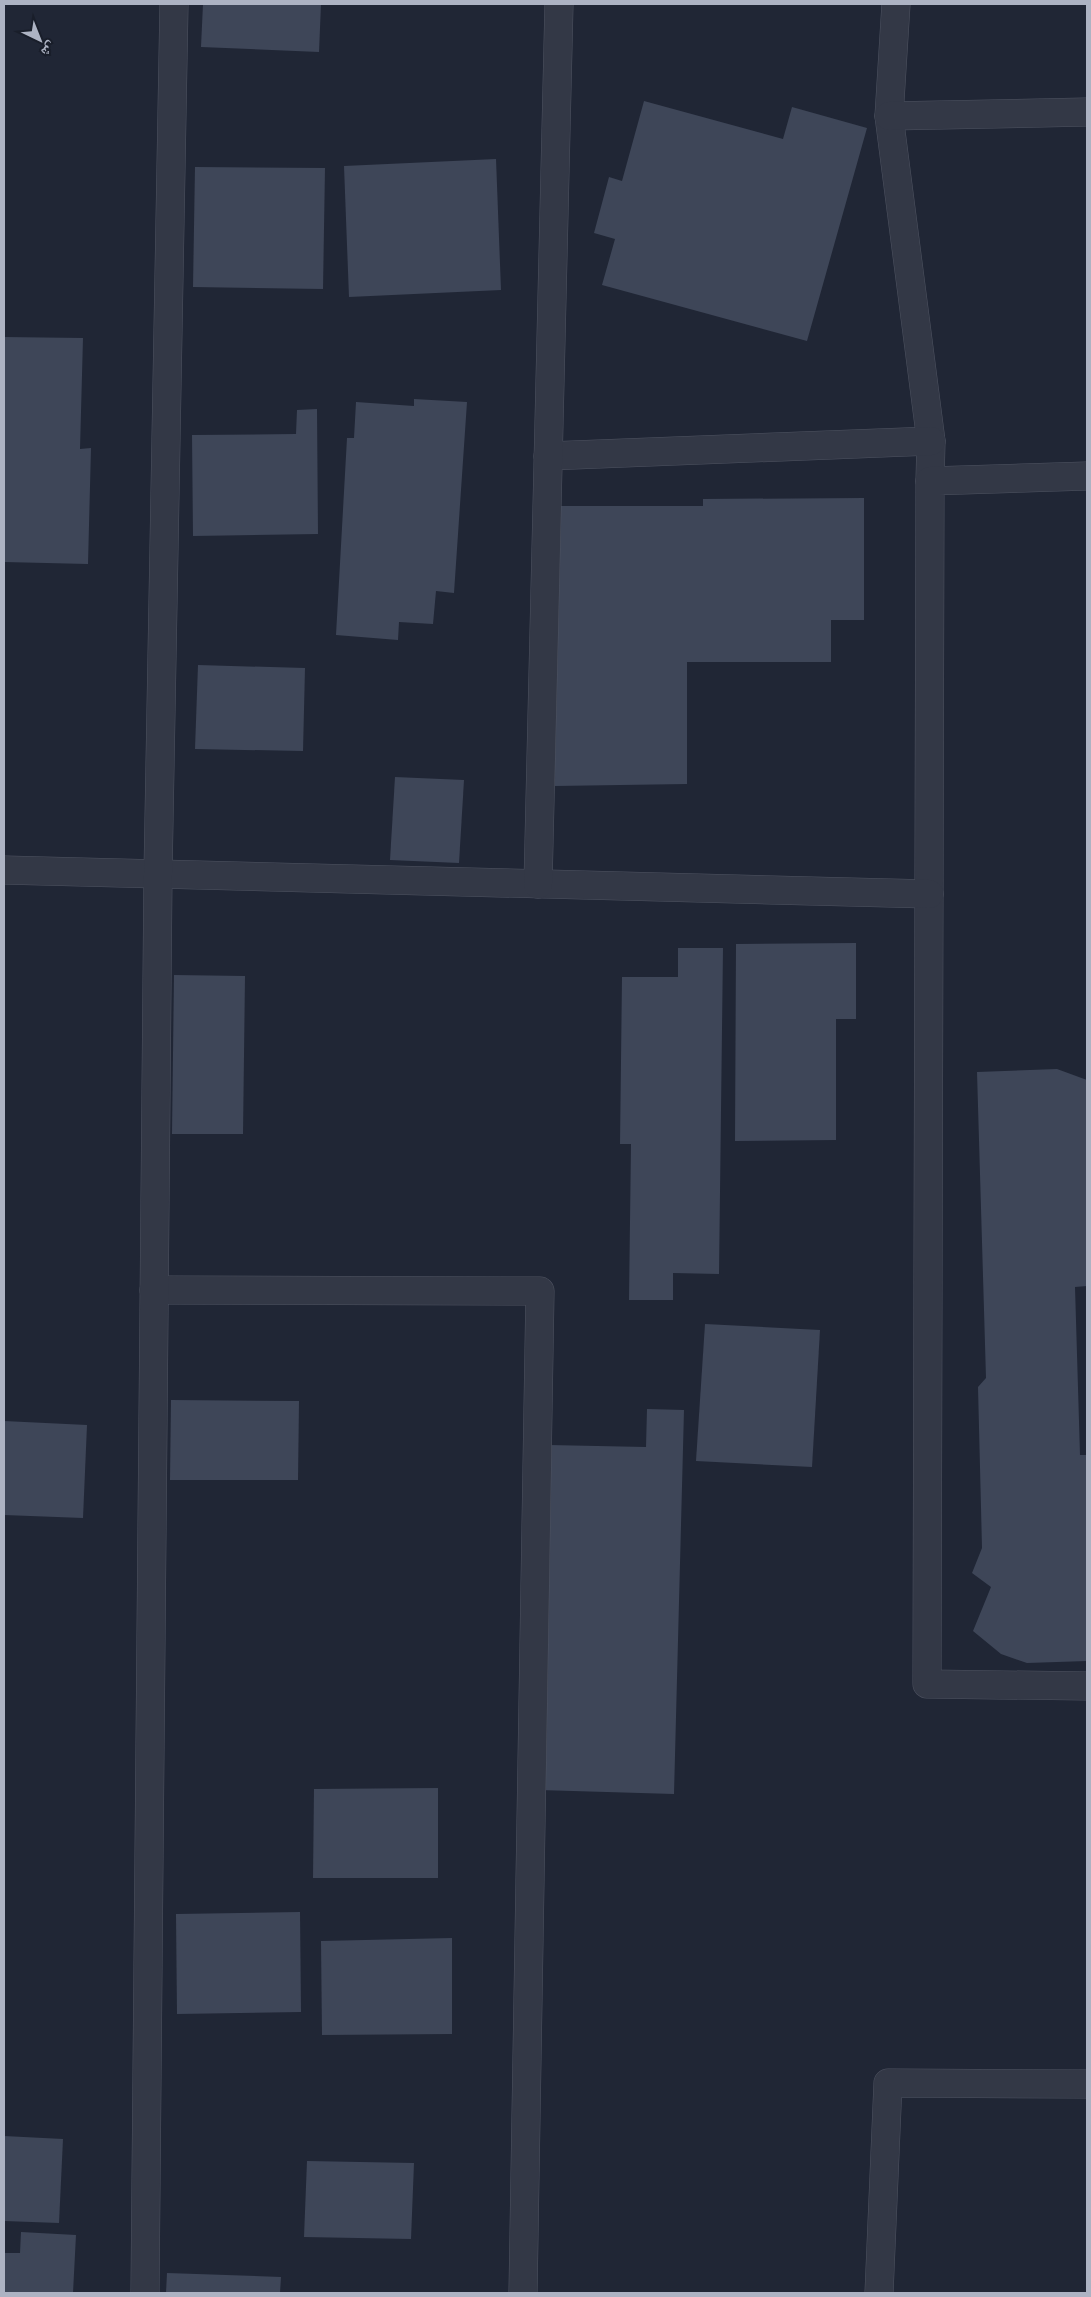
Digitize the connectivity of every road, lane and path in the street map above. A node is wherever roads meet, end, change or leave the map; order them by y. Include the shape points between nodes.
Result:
1 (174, 4) edge
2 (559, 4) edge
3 (896, 4) edge
4 (1087, 112) edge
5 (889, 116) junction
6 (931, 441) junction
7 (548, 456) junction
8 (1087, 476) edge
9 (930, 481) junction
10 (4, 870) edge
11 (158, 874) junction
12 (538, 884) junction
13 (929, 894) junction
14 (154, 1290) junction
15 (1087, 1686) edge
16 (1087, 2084) edge
17 (145, 2293) edge
18 (523, 2293) edge
19 (879, 2293) edge

1 - 11 street
2 - 7 street
3 - 5 street
4 - 5 street
5 - 6 street
6 - 7 street
6 - 9 street
7 - 12 street
8 - 9 street
9 - 13 street
10 - 11 street
11 - 12 street
11 - 14 street
12 - 13 street
13 - 15 street via 927,1684
14 - 17 street
14 - 18 street via 540,1291
16 - 19 street via 888,2083

